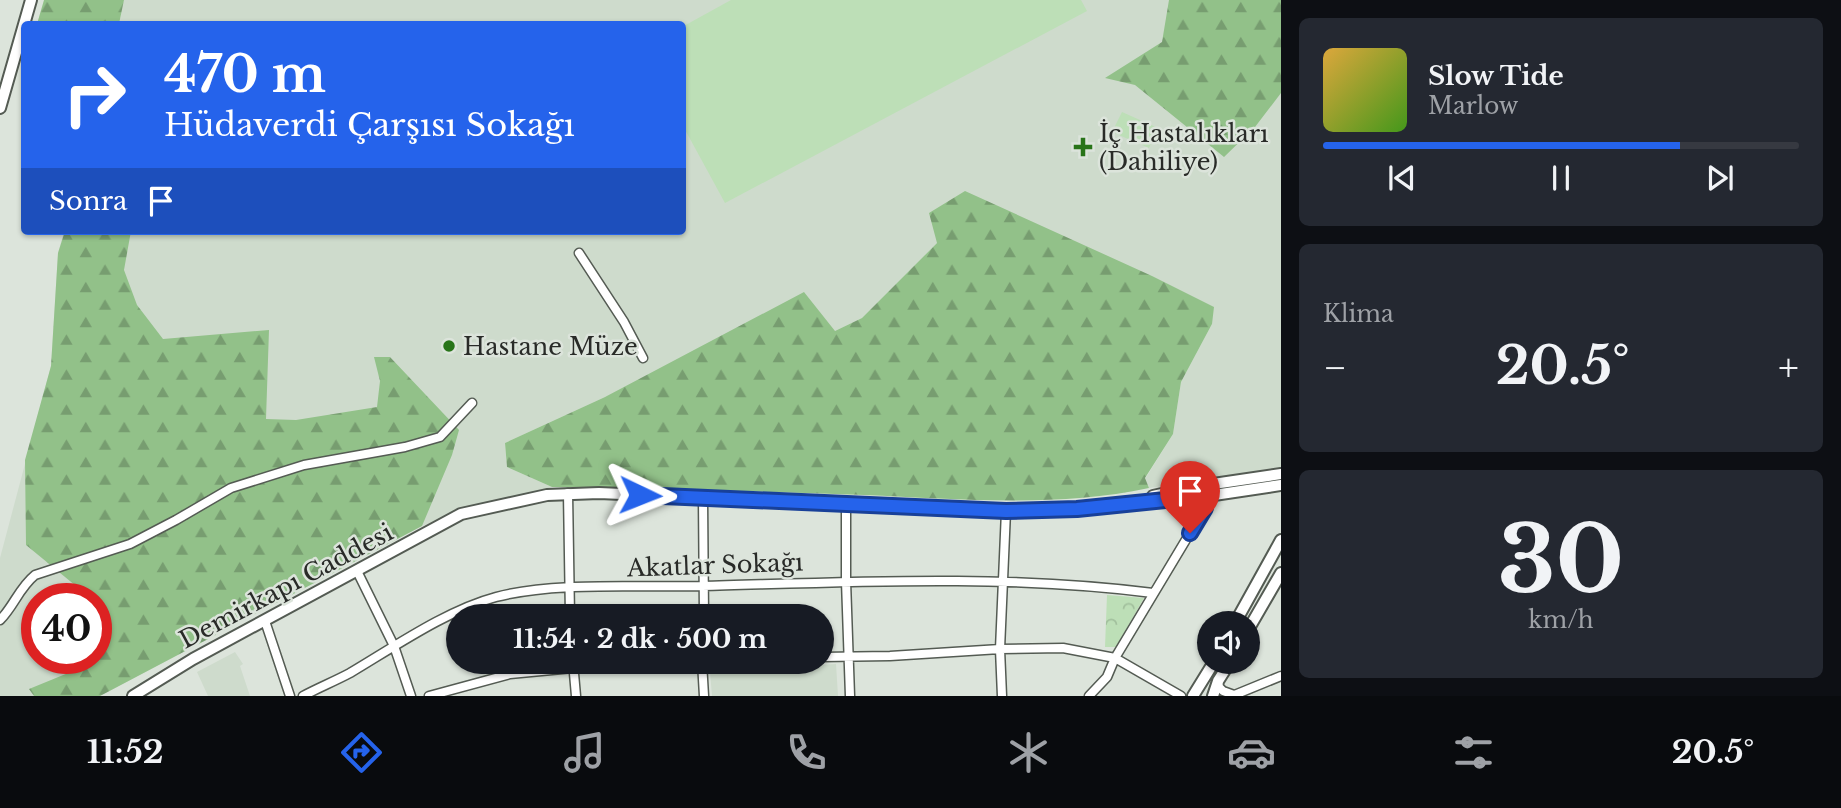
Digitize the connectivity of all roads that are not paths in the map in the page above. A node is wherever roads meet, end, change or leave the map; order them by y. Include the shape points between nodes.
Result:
1 (31, 0) edge
2 (25, 21) edge
3 (21, 35) edge
4 (0, 108) edge
5 (579, 253) dead end
6 (643, 358) dead end
7 (472, 403) dead end
8 (1281, 474) edge
9 (1281, 485) edge
10 (568, 493) junction
11 (1205, 496) junction
12 (703, 498) junction
13 (846, 503) junction
14 (1126, 503) junction
15 (1006, 511) junction
16 (1281, 540) edge
17 (357, 571) junction
18 (1281, 573) edge
19 (846, 581) junction
20 (1001, 582) junction
21 (705, 586) junction
22 (568, 588) junction
23 (1153, 593) junction
24 (569, 604) edge
25 (704, 604) edge
26 (1242, 611) edge
27 (1259, 611) edge
28 (0, 620) edge
29 (265, 621) junction
30 (394, 646) junction
31 (1000, 649) junction
32 (847, 656) junction
33 (834, 657) edge
34 (1115, 658) junction
35 (510, 674) edge
36 (574, 674) edge
37 (703, 674) edge
38 (1206, 674) edge
39 (1211, 674) edge
40 (1222, 674) edge
41 (1281, 676) edge
42 (1218, 681) junction
43 (1233, 695) edge
44 (132, 696) edge
45 (290, 696) edge
46 (303, 696) edge
47 (411, 696) edge
48 (429, 696) edge
49 (576, 696) edge
50 (704, 696) edge
51 (850, 696) edge
52 (1002, 696) edge
53 (1089, 696) edge
54 (1181, 696) edge
55 (1193, 696) edge
56 (1206, 696) edge
57 (1213, 696) edge

1 - 2 street
3 - 4 street
5 - 6 street
7 - 28 street via 440,437 304,465 231,488 130,544 46,570 23,584
8 - 14 street
9 - 11 street
10 - 12 street, Demirkapı Caddesi
10 - 17 street, Demirkapı Caddesi via 461,514
10 - 22 street
11 - 14 street
11 - 23 street via 1205,508
12 - 13 street, Demirkapı Caddesi
12 - 21 street
13 - 15 street, Demirkapı Caddesi
13 - 19 street
14 - 15 street, Demirkapı Caddesi
15 - 20 street
16 - 26 street
17 - 29 street, Demirkapı Caddesi
17 - 30 street
18 - 27 street
19 - 20 street, Akatlar Sokağı
19 - 21 street, Akatlar Sokağı
19 - 32 street
20 - 23 street, Akatlar Sokağı
20 - 31 street
21 - 22 street, Akatlar Sokağı
21 - 25 street
22 - 24 street
22 - 30 street, Akatlar Sokağı via 496,597
23 - 34 street
29 - 44 street, Demirkapı Caddesi
29 - 45 street
30 - 46 street, Akatlar Sokağı
30 - 47 street
31 - 32 street
31 - 34 street via 1063,648
31 - 52 street
32 - 33 street
32 - 51 street
34 - 53 street via 1107,677
34 - 54 street
35 - 48 street
36 - 49 street
37 - 50 street
38 - 55 street
39 - 56 street
40 - 42 street
41 - 43 street
42 - 43 street via 1223,691
42 - 57 street

